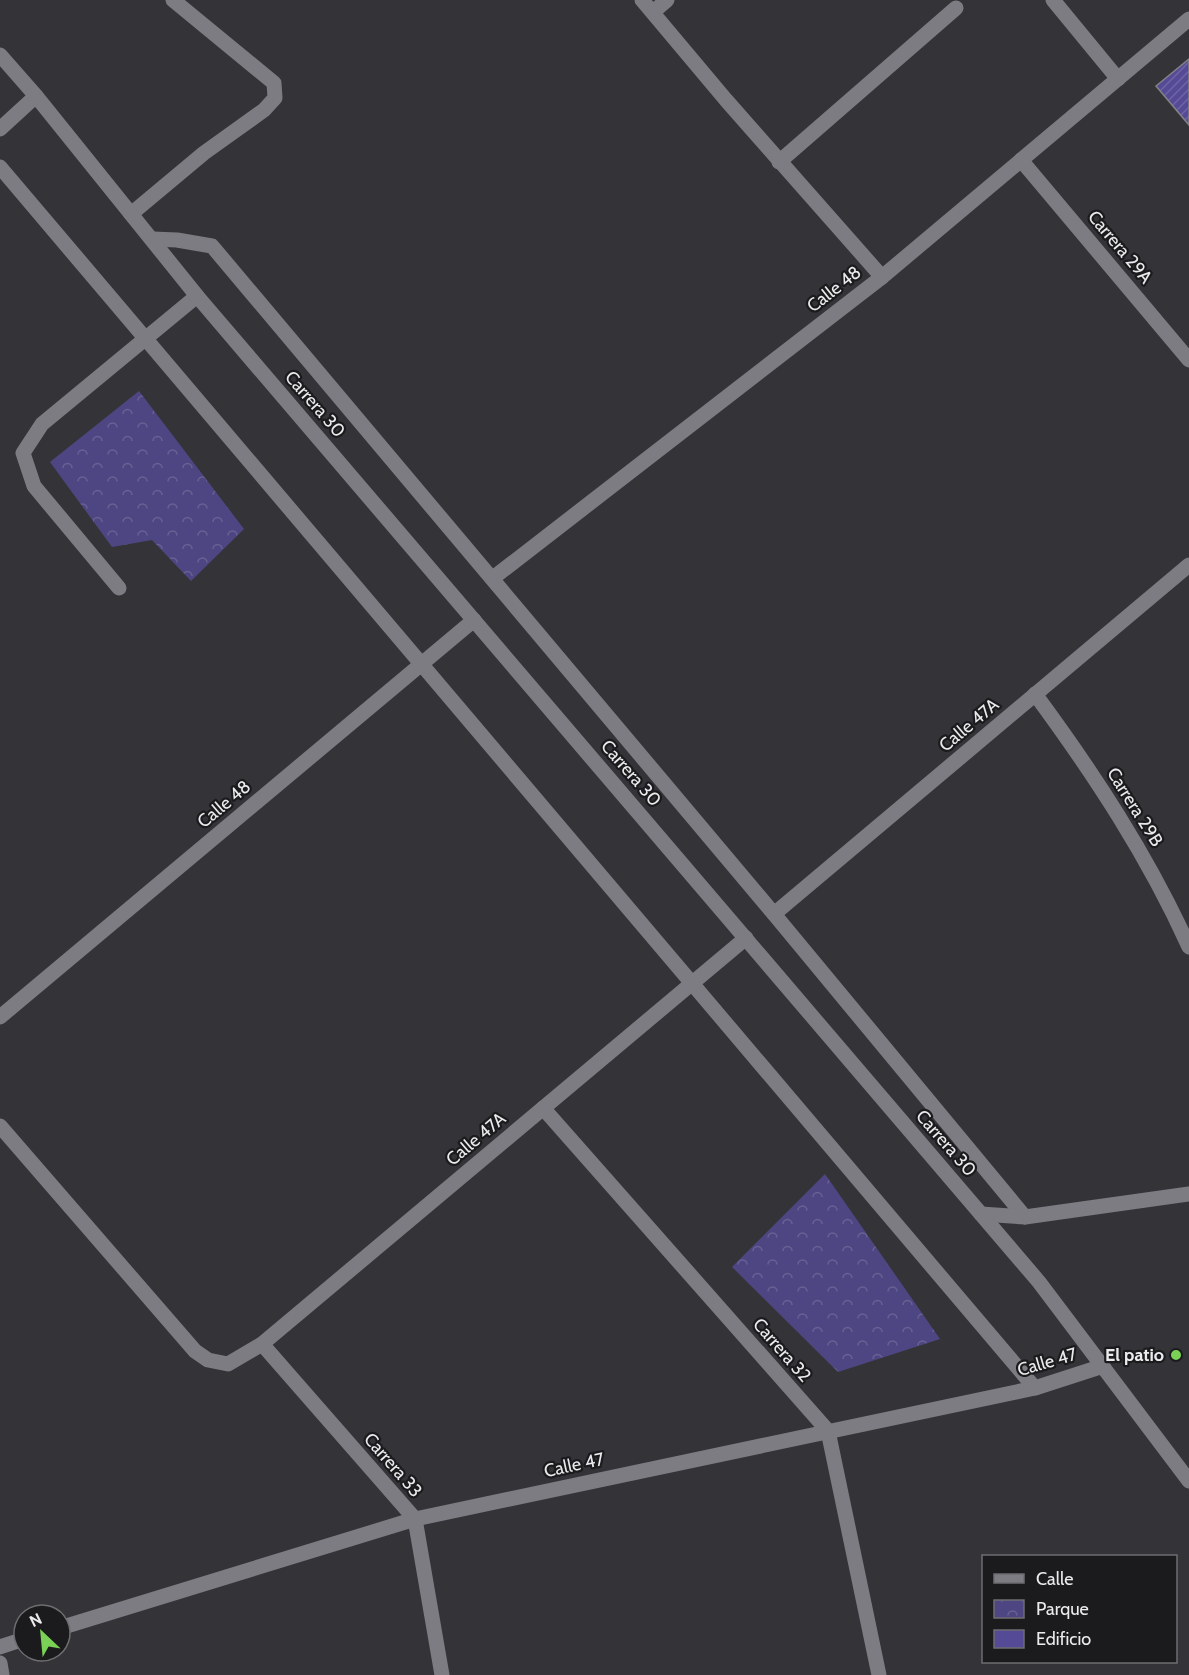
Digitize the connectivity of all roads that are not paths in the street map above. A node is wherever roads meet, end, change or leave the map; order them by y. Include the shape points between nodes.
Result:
1 (173, 0) edge
2 (642, 0) edge
3 (667, 0) edge
4 (1053, 0) edge
5 (956, 8) dead end
6 (652, 12) junction
7 (1189, 19) edge
8 (0, 55) edge
9 (1118, 78) junction
10 (36, 96) junction
11 (0, 129) edge
12 (1021, 160) junction
13 (779, 162) junction
14 (0, 167) edge
15 (131, 214) junction
16 (153, 239) junction
17 (882, 277) junction
18 (197, 296) junction
19 (145, 338) junction
20 (1189, 360) edge
21 (1189, 565) edge
22 (493, 578) junction
23 (119, 588) dead end
24 (474, 620) junction
25 (421, 664) junction
26 (1035, 694) junction
27 (774, 914) junction
28 (746, 938) junction
29 (1189, 947) edge
30 (692, 983) junction
31 (0, 1017) edge
32 (543, 1108) junction
33 (0, 1126) edge
34 (1189, 1194) edge
35 (981, 1214) junction
36 (1025, 1217) junction
37 (262, 1344) junction
38 (1103, 1366) junction
39 (1035, 1388) junction
40 (828, 1431) junction
41 (1189, 1481) edge
42 (415, 1519) junction
43 (72, 1624) edge
44 (0, 1664) edge
45 (2, 1675) edge
46 (442, 1675) edge
47 (879, 1675) edge

1 - 15 street via 274,83 275,98
2 - 6 street
3 - 6 street
4 - 9 street
5 - 13 street
6 - 13 street
7 - 9 street, Calle 48
8 - 10 street, Carrera 30
9 - 12 street, Calle 48
10 - 11 street
10 - 15 street, Carrera 30
12 - 17 street, Calle 48
12 - 20 street, Carrera 29A
13 - 17 street
14 - 19 street
15 - 16 street, Carrera 30
16 - 18 street, Carrera 30
16 - 22 street via 212,246
17 - 22 street, Calle 48
18 - 19 street
18 - 24 street, Carrera 30
19 - 23 street via 42,424 22,453 34,486
19 - 25 street
21 - 26 street, Calle 47A
22 - 27 street
24 - 25 street, Calle 48
24 - 28 street, Carrera 30
25 - 30 street
25 - 31 street, Calle 48
26 - 27 street, Calle 47A
26 - 29 street, Carrera 29B via 1114,808
27 - 36 street
28 - 30 street, Calle 47A
28 - 35 street, Carrera 30
30 - 32 street, Calle 47A
30 - 39 street
32 - 37 street, Calle 47A
32 - 40 street, Carrera 32
33 - 37 street, Calle 47A via 195,1351 208,1360 228,1364
34 - 36 street
35 - 36 street
35 - 38 street, Carrera 30
37 - 42 street, Carrera 33
38 - 39 street, Calle 47
38 - 41 street, Carrera 30
39 - 40 street, Calle 47
40 - 42 street, Calle 47
40 - 47 street, Carrera 32
42 - 43 street, Calle 47
42 - 46 street, Carrera 33
44 - 45 street

